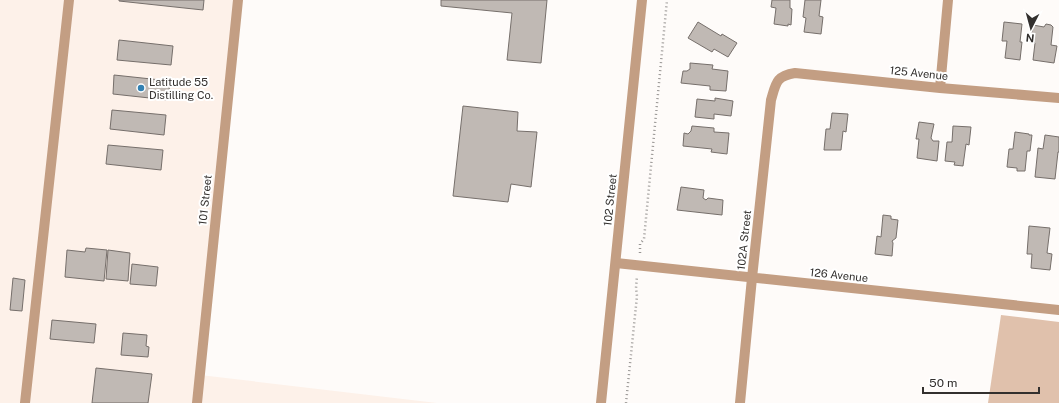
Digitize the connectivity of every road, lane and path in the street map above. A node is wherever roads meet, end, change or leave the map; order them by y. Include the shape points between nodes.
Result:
1 (69, 0) edge
2 (238, 0) edge
3 (642, 0) edge
4 (667, 0) edge
5 (948, 0) edge
6 (778, 80) joint
7 (940, 88) junction
8 (1059, 98) edge
9 (616, 263) junction
10 (638, 266) junction
11 (752, 278) junction
12 (1059, 310) edge
13 (25, 403) edge
14 (197, 403) edge
15 (601, 403) edge
16 (626, 403) edge
17 (740, 403) edge

1 - 13 street
2 - 14 street, 101 Street
3 - 9 street, 102 Street
4 - 10 path via 644,239 640,244
5 - 7 street
6 - 7 street, 125 Avenue via 785,74 795,73
6 - 11 street, 102A Street via 771,100
7 - 8 street, 125 Avenue
9 - 10 street, 126 Avenue
9 - 15 street, 102 Street
10 - 11 street, 126 Avenue
10 - 16 path
11 - 12 street, 126 Avenue
11 - 17 street, 102A Street

